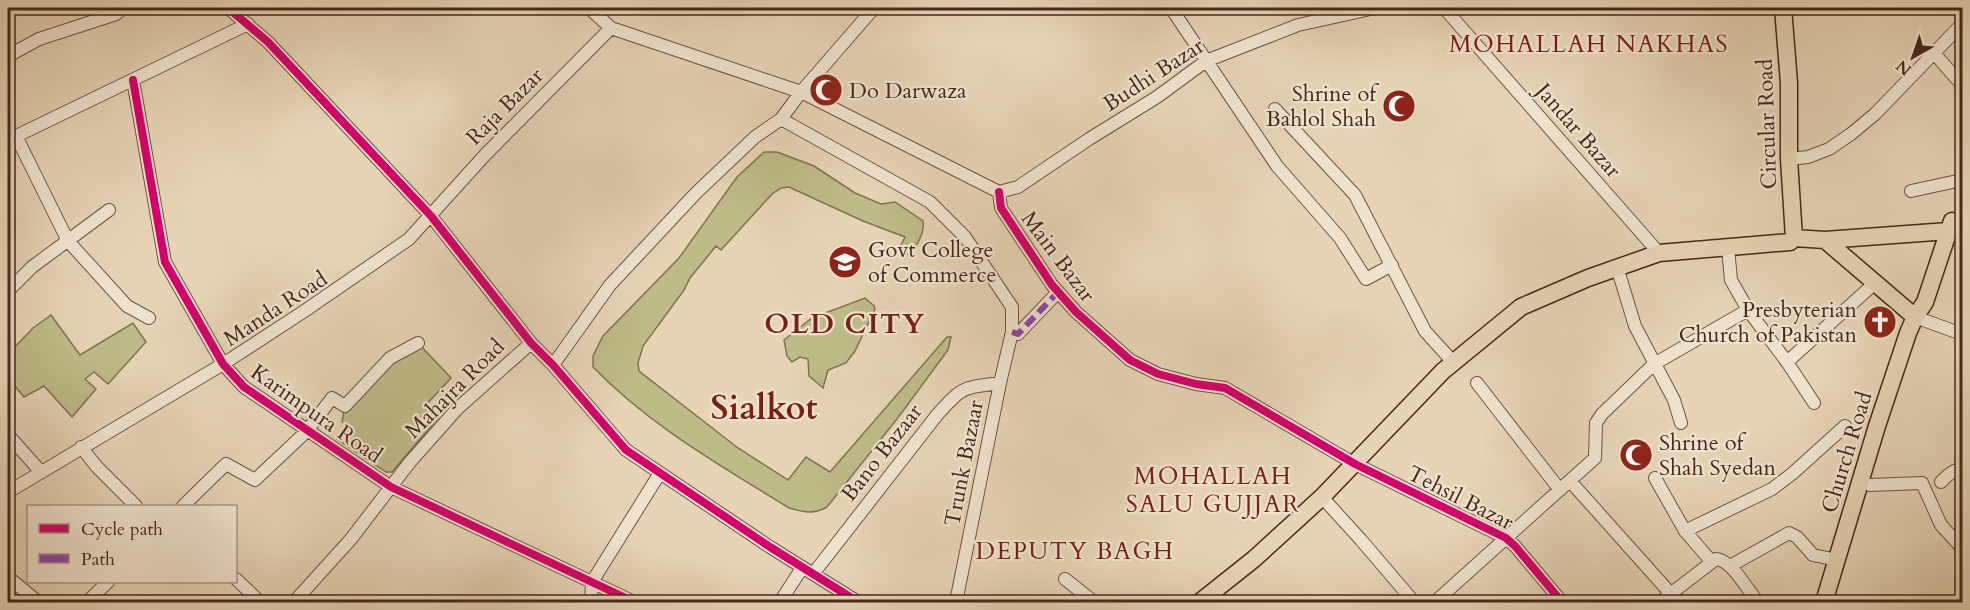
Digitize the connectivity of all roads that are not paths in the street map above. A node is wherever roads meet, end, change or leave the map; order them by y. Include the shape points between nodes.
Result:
1 (124, 8) edge
2 (228, 8) edge
3 (589, 8) edge
4 (874, 8) edge
5 (1172, 8) edge
6 (1375, 8) edge
7 (1444, 8) edge
8 (1783, 8) edge
9 (248, 24) junction
10 (1962, 24) edge
11 (611, 28) junction
12 (1934, 53) junction
13 (8, 56) edge
14 (1206, 61) junction
15 (133, 80) junction
16 (1962, 85) edge
17 (801, 92) junction
18 (1275, 109) dead end
19 (781, 119) junction
20 (12, 138) edge
21 (1789, 159) junction
22 (1962, 180) edge
23 (1911, 191) dead end
24 (999, 192) junction
25 (109, 210) dead end
26 (1791, 213) junction
27 (431, 216) junction
28 (1957, 225) edge
29 (1794, 238) junction
30 (1825, 240) junction
31 (68, 241) junction
32 (1728, 248) junction
33 (1659, 252) junction
34 (1392, 265) junction
35 (1617, 267) junction
36 (1875, 283) junction
37 (8, 291) edge
38 (1058, 292) junction
39 (1748, 310) junction
40 (1915, 317) junction
41 (149, 318) dead end
42 (1012, 332) junction
43 (1962, 334) edge
44 (418, 343) dead end
45 (531, 343) junction
46 (1453, 362) junction
47 (1787, 362) junction
48 (223, 364) junction
49 (1654, 364) junction
50 (553, 365) junction
51 (999, 383) junction
52 (1478, 383) dead end
53 (1814, 403) dead end
54 (1682, 423) dead end
55 (1845, 426) dead end
56 (307, 431) junction
57 (8, 435) edge
58 (81, 447) junction
59 (1355, 464) junction
60 (41, 472) junction
61 (660, 473) junction
62 (1962, 475) edge
63 (1655, 478) dead end
64 (1570, 480) junction
65 (1941, 482) dead end
66 (1870, 484) junction
67 (391, 487) junction
68 (1560, 490) junction
69 (8, 492) edge
70 (1322, 497) junction
71 (134, 505) edge
72 (185, 505) edge
73 (1685, 531) junction
74 (1506, 538) junction
75 (1962, 548) edge
76 (1837, 560) junction
77 (1711, 561) junction
78 (1730, 566) junction
79 (808, 571) junction
80 (8, 577) edge
81 (1065, 579) dead end
82 (237, 580) edge
83 (592, 582) junction
84 (107, 583) edge
85 (1671, 594) junction
86 (38, 603) edge
87 (87, 603) edge
88 (260, 603) edge
89 (294, 603) edge
90 (591, 603) edge
91 (634, 603) edge
92 (780, 603) edge
93 (858, 603) edge
94 (956, 603) edge
95 (1094, 603) edge
96 (1200, 603) edge
97 (1414, 603) edge
98 (1435, 603) edge
99 (1562, 603) edge
100 (1660, 603) edge
101 (1758, 603) edge
102 (1824, 603) edge
103 (1834, 603) edge

1 - 13 street via 39,39
2 - 9 street
3 - 11 street
4 - 17 street
5 - 14 street
6 - 14 street, Budhi Bazar via 1298,25
7 - 33 street, Jandar Bazar
8 - 21 main road, Circular Road via 1789,83
9 - 15 street
9 - 27 street
10 - 12 street
11 - 17 street
11 - 27 street, Raja Bazar via 485,155
12 - 16 street
12 - 21 street via 1851,134 1829,149
14 - 24 street, Budhi Bazar via 1018,187
14 - 34 street via 1277,166 1340,238 1366,279
15 - 20 street
15 - 48 street, Karimpura Road via 165,262
17 - 19 street
17 - 24 street
18 - 34 street via 1355,195
19 - 42 street, Trunk Bazaar via 930,202 965,237 1006,295 1012,307
19 - 50 street via 755,137 696,193 610,285
20 - 31 street
21 - 26 main road, Circular Road
22 - 23 street
24 - 38 street, Main Bazar via 1001,208
25 - 31 street
26 - 28 main road via 1814,232
26 - 29 main road, Circular Road
27 - 45 street
27 - 48 street, Manda Road via 409,239
28 - 30 main road
28 - 40 main road, Church Road via 1925,303
29 - 30 main road
29 - 32 main road via 1790,242
30 - 36 main road
31 - 37 street via 32,267
31 - 41 street via 127,306
32 - 33 main road
32 - 39 street via 1731,280
33 - 35 main road
34 - 46 street via 1425,331
35 - 46 main road via 1521,306
35 - 49 street via 1635,326
36 - 40 main road
36 - 47 street
38 - 42 street via 1018,334
38 - 59 street, Main Bazar via 1130,360 1158,374 1225,388
39 - 47 street
39 - 49 street
40 - 43 street
40 - 66 main road, Church Road via 1915,350
40 - 76 main road, Church Road
42 - 51 street, Trunk Bazaar
44 - 56 street via 390,358 345,406 332,398
45 - 50 street
45 - 67 street, Mahajra Road via 457,409
46 - 59 main road
47 - 53 street
48 - 56 street, Karimpura Road via 244,387
48 - 58 street, Manda Road
49 - 54 street
49 - 64 street via 1602,414 1596,423 1595,459
50 - 61 street via 626,450
51 - 79 street, Bano Bazaar via 963,388 957,393
51 - 94 street, Trunk Bazaar
52 - 68 street
55 - 73 street via 1772,489
56 - 67 street, Karimpura Road
56 - 72 street via 255,480 226,464
57 - 60 street
58 - 60 street, Manda Road
58 - 71 street
59 - 70 main road
59 - 74 street, Tehsil Bazar
60 - 69 street, Manda Road
61 - 79 street
61 - 83 street
62 - 65 street via 1957,470
63 - 73 street
64 - 68 street
64 - 85 street
66 - 75 street via 1922,483 1941,525
66 - 103 main road, Church Road
67 - 83 street, Karimpura Road
67 - 89 street, Mahajra Road
68 - 74 street
70 - 96 main road
70 - 97 street
73 - 77 street
74 - 98 street
74 - 99 street, Tehsil Bazar
76 - 78 street via 1813,555 1789,533
76 - 102 main road, Church Road
77 - 78 street via 1720,559
77 - 85 street
78 - 101 street
79 - 92 street, Bano Bazaar
79 - 93 street
80 - 86 street
81 - 95 street
82 - 88 street
83 - 90 street
83 - 91 street, Karimpura Road
84 - 87 street
85 - 100 street

